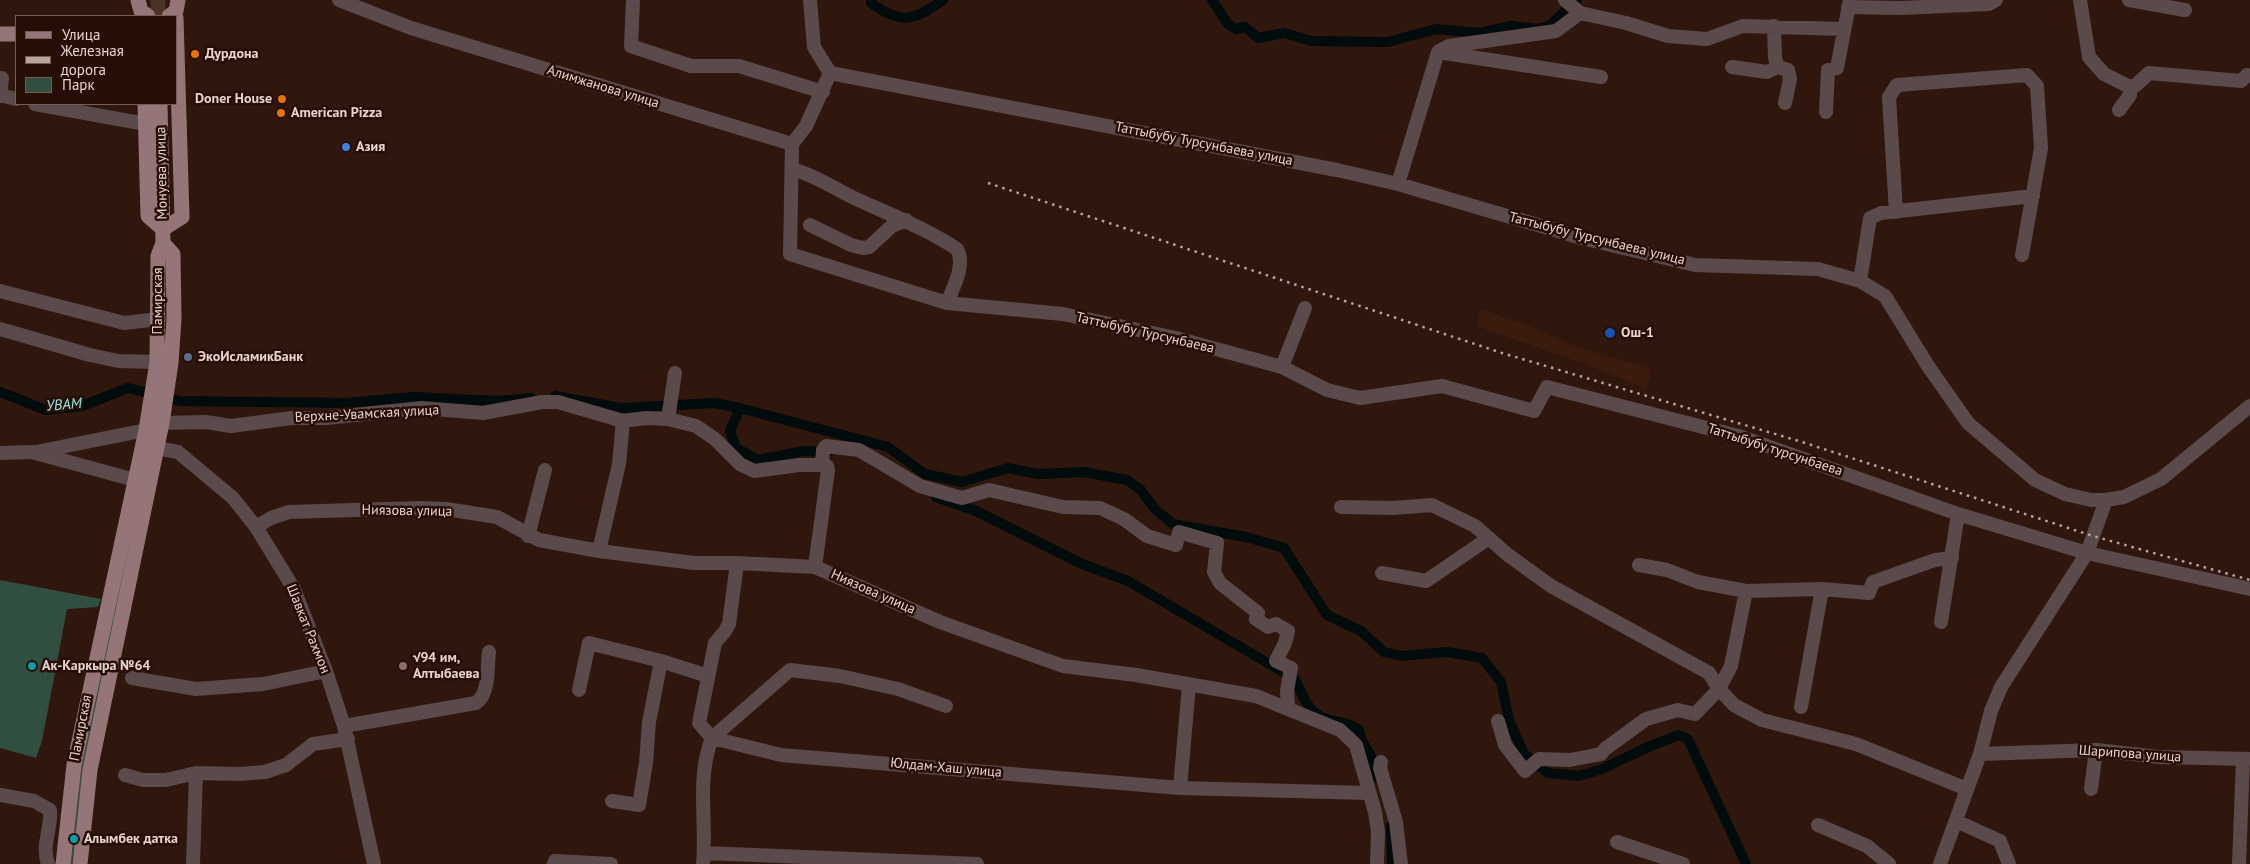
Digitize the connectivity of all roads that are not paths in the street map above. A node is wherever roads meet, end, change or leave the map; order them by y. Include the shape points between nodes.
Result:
1 (339, 0) edge
2 (633, 0) edge
3 (810, 0) edge
4 (1996, 0) edge
5 (2080, 0) edge
6 (2129, 0) edge
7 (1849, 4) edge
8 (1572, 6) edge
9 (2185, 10) dead end
10 (1774, 26) junction
11 (1844, 29) junction
12 (0, 34) edge
13 (15, 34) edge
14 (1438, 52) junction
15 (1732, 67) dead end
16 (1778, 67) junction
17 (830, 73) junction
18 (2250, 76) edge
19 (2, 78) dead end
20 (1600, 78) dead end
21 (2130, 87) junction
22 (822, 92) junction
23 (0, 95) edge
24 (15, 99) edge
25 (178, 100) edge
26 (1786, 103) dead end
27 (41, 105) edge
28 (145, 105) edge
29 (160, 105) edge
30 (2119, 110) dead end
31 (1826, 112) dead end
32 (146, 124) junction
33 (792, 144) junction
34 (792, 169) junction
35 (1398, 184) junction
36 (2033, 196) junction
37 (1896, 212) junction
38 (906, 220) junction
39 (810, 226) dead end
40 (163, 236) junction
41 (2022, 255) dead end
42 (1860, 280) junction
43 (0, 291) edge
44 (947, 303) junction
45 (1305, 308) dead end
46 (159, 319) junction
47 (0, 330) edge
48 (164, 363) junction
49 (1282, 366) junction
50 (675, 373) dead end
51 (1589, 396) joint
52 (2250, 406) edge
53 (668, 416) junction
54 (623, 421) junction
55 (162, 423) junction
56 (146, 430) junction
57 (157, 448) junction
58 (32, 452) junction
59 (0, 453) edge
60 (823, 457) junction
61 (545, 470) dead end
62 (135, 480) junction
63 (2106, 500) junction
64 (1341, 508) dead end
65 (1958, 514) junction
66 (256, 527) junction
67 (528, 536) junction
68 (1489, 538) junction
69 (599, 551) junction
70 (2087, 554) junction
71 (1952, 558) junction
72 (737, 563) junction
73 (1639, 564) dead end
74 (815, 567) junction
75 (1382, 573) dead end
76 (1822, 589) junction
77 (2250, 589) edge
78 (1746, 591) junction
79 (1941, 622) dead end
80 (489, 652) dead end
81 (661, 661) junction
82 (326, 670) junction
83 (708, 676) junction
84 (132, 678) dead end
85 (1189, 685) junction
86 (1719, 689) junction
87 (579, 690) dead end
88 (946, 706) dead end
89 (1288, 707) junction
90 (1801, 707) dead end
91 (1498, 721) dead end
92 (346, 732) junction
93 (712, 738) junction
94 (2096, 750) junction
95 (1980, 754) junction
96 (2247, 759) edge
97 (1381, 762) dead end
98 (196, 773) junction
99 (125, 775) dead end
100 (1180, 788) junction
101 (2092, 788) dead end
102 (1967, 789) junction
103 (1368, 794) junction
104 (0, 795) edge
105 (612, 801) dead end
106 (1956, 821) junction
107 (1818, 825) dead end
108 (1617, 842) dead end
109 (704, 859) edge
110 (48, 864) edge
111 (63, 864) edge
112 (80, 864) edge
113 (193, 864) edge
114 (374, 864) edge
115 (554, 864) edge
116 (611, 864) edge
117 (977, 864) edge
118 (1376, 864) edge
119 (1401, 864) edge
120 (1684, 864) edge
121 (1889, 864) edge
122 (1940, 864) edge
123 (2009, 864) edge
124 (2239, 864) edge

1 - 33 street, Алимжанова улица via 411,28
2 - 22 street via 631,46 691,66 740,66
3 - 17 street via 814,46
4 - 7 street via 1990,4 1910,8
5 - 21 street via 2089,57 2104,74
6 - 9 street
7 - 11 street
8 - 10 street via 1668,36 1707,39 1743,26
8 - 14 street via 1556,31 1449,46
10 - 11 street
10 - 16 street
11 - 31 street via 1837,68 1828,70
12 - 13 main road
14 - 20 street
14 - 35 street
15 - 16 street via 1767,72
16 - 26 street via 1788,70 1790,79
17 - 22 street
17 - 35 street, Таттыбубу Турсунбаева улица
18 - 21 street via 2241,81 2149,73
19 - 23 street
21 - 30 street via 2130,95
22 - 33 street via 806,126
23 - 24 street
25 - 40 main road via 182,217
27 - 32 street
28 - 32 main road
29 - 40 main road, Монуева улица
32 - 40 main road via 148,216
33 - 34 street, Таттыбубу Турсунбаева
34 - 38 street
34 - 44 street, Таттыбубу Турсунбаева via 790,254
35 - 42 street, Таттыбубу Турсунбаева улица via 1582,238 1695,264 1818,269
36 - 37 street
36 - 37 street via 2041,148 2037,86 2027,75 1897,85 1889,97
36 - 41 street
37 - 42 street via 1870,218
38 - 39 street via 892,226 869,247 862,248
38 - 44 street via 957,249 961,255
40 - 46 main road, Памирская via 158,256
40 - 48 main road, Памирская via 173,254 174,319
42 - 63 street, Таттыбубу Турсунбаева улица via 1885,296 1968,423 2035,480 2065,494
43 - 46 street via 124,323
44 - 49 street, Таттыбубу Турсунбаева via 1063,314 1176,338
45 - 49 street
46 - 48 main road, Памирская
47 - 48 street via 118,361
48 - 55 main road, Памирская
48 - 56 main road, Памирская
49 - 51 street, Таттыбубу Турсунбаева via 1326,390 1360,398 1442,386 1534,411 1547,387
50 - 53 street
51 - 65 street, Таттыбубу турсунбаева via 1742,437
52 - 63 street, Таттыбубу Турсунбаева улица via 2161,479 2124,497
53 - 54 street, Верхне-Увамская улица
53 - 60 street, Верхне-Увамская улица via 706,431 748,469 760,471 799,465
54 - 55 street, Верхне-Увамская улица via 569,405 542,402 483,413 422,408 239,425
54 - 69 street via 619,464
55 - 57 main road, Памирская
56 - 58 street
56 - 62 main road, Памирская
57 - 66 street, Шавкат Рахмон via 178,452 233,498
57 - 112 main road, Памирская via 90,770
58 - 59 street
58 - 62 street
60 - 74 street via 828,470
60 - 89 street, Верхне-Увамская улица via 826,446 859,450 920,486 962,498 989,490 1063,508 1100,508 1124,519 1147,536 1176,545 1179,532 1217,543 1214,572 1220,584 1258,612 1256,619 1288,631 1276,661 1291,668
61 - 67 street
62 - 111 main road, Памирская via 74,765
63 - 70 street
64 - 68 street via 1432,505 1475,526
65 - 70 street, Таттыбубу турсунбаева
65 - 71 street
66 - 67 street, Ниязова улица via 289,512 420,508 496,517 510,522
66 - 82 street, Шавкат Рахмон via 294,589
67 - 69 street, Ниязова улица
68 - 75 street via 1426,581
68 - 86 street via 1551,586 1709,673
69 - 72 street, Ниязова улица via 694,563
70 - 77 street, Таттыбубу турсунбаева
70 - 95 street via 2001,687 1990,711
71 - 76 street via 1936,560 1872,582 1869,593
71 - 79 street
72 - 74 street, Ниязова улица
72 - 83 street via 729,624 715,643
73 - 78 street via 1698,582
74 - 85 street, Ниязова улица via 940,622 1063,666
76 - 78 street
76 - 90 street
78 - 86 street via 1731,666
80 - 92 street via 485,691 476,703
81 - 83 street
81 - 87 street via 589,642
81 - 105 street via 649,722 639,805
82 - 84 street via 263,684 196,689
82 - 92 street, Шавкат Рахмон
83 - 93 street via 700,724
85 - 89 street, Ниязова улица via 1256,696
85 - 100 street
86 - 91 street via 1695,714 1678,710 1646,720 1601,754 1534,764 1525,771 1505,745
86 - 102 street via 1734,705 1762,720 1856,744
88 - 93 street via 898,689 840,676 790,670
89 - 103 street, Ниязова улица via 1340,730 1356,745
92 - 98 street via 313,744 286,765 265,772
92 - 114 street, Шавкат Рахмон
93 - 100 street, Юлдам-Хаш улица via 781,755
93 - 109 street via 703,775
94 - 95 street, Шарипова улица
94 - 96 street, Шарипова улица via 2159,757
94 - 101 street
95 - 102 street
96 - 124 street
97 - 119 street via 1396,822
98 - 99 street via 166,780 143,780
98 - 113 street
100 - 103 street, Юлдам-Хаш улица
102 - 106 street
103 - 118 street, Ниязова улица via 1378,832
104 - 110 street via 34,801 50,810 45,856
106 - 122 street
106 - 123 street via 2000,841
107 - 121 street via 1867,846
108 - 120 street
109 - 117 street
115 - 116 street via 555,861

